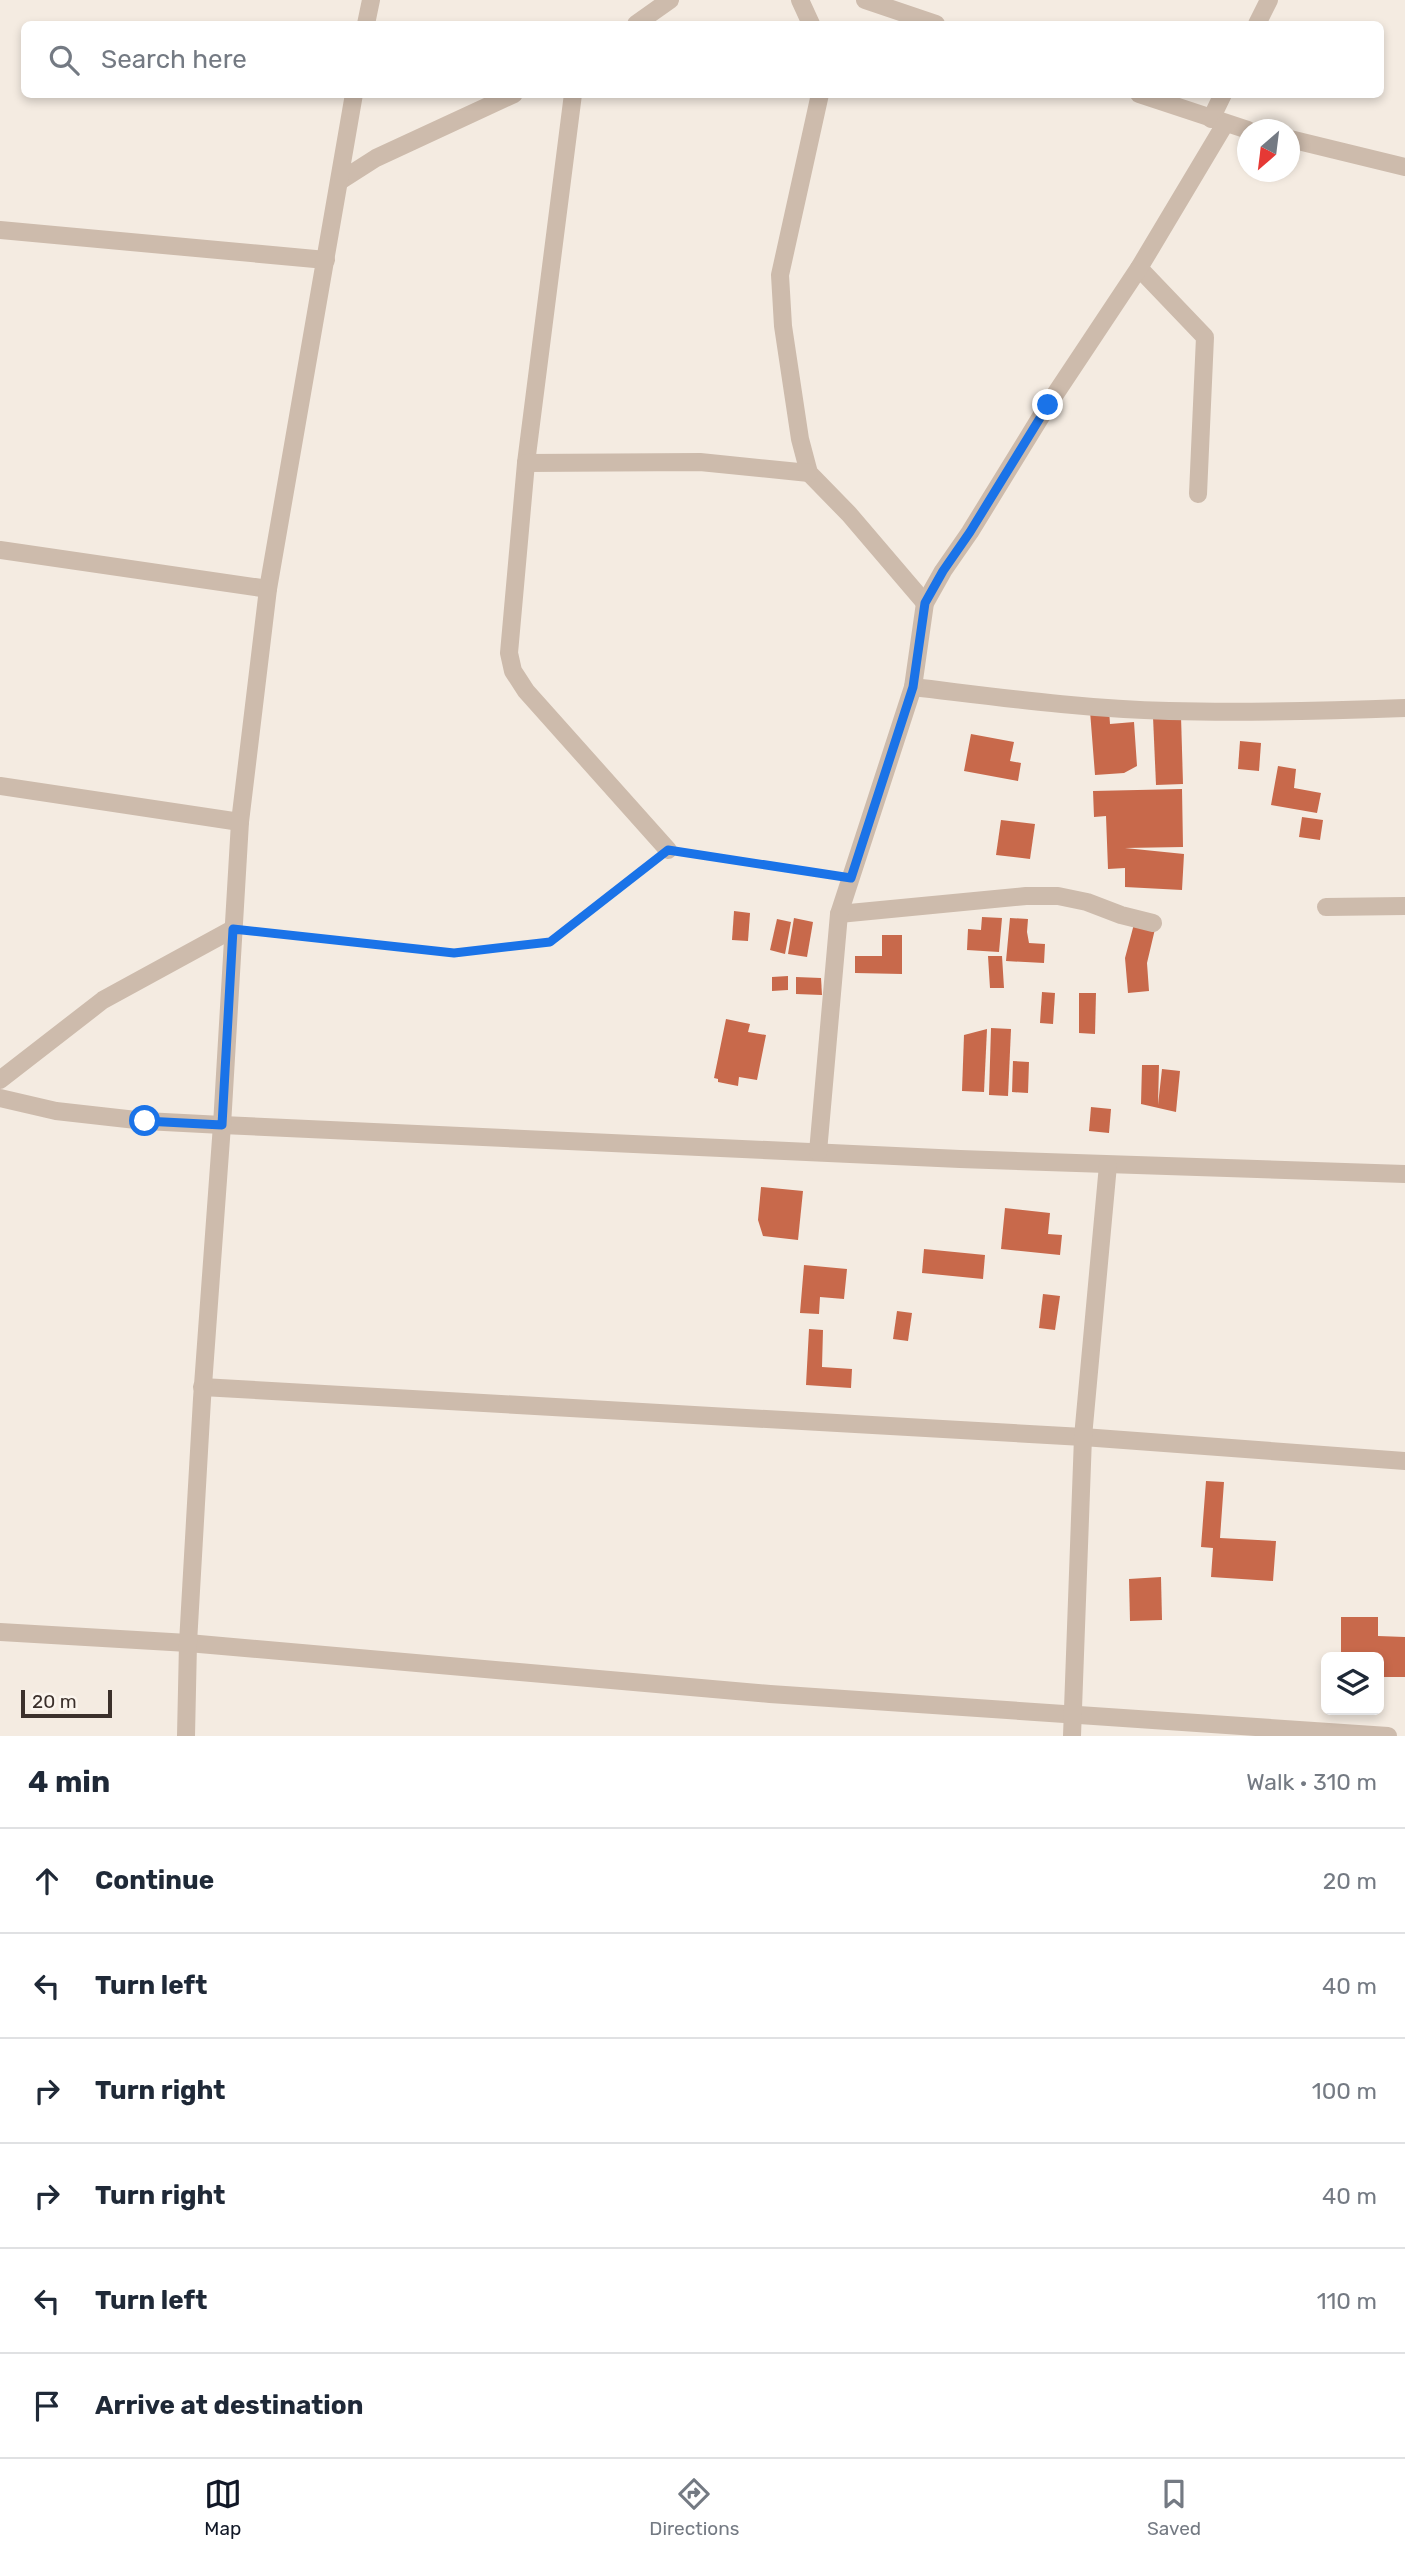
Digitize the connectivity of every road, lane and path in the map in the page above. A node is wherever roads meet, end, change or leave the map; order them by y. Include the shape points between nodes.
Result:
1 (371, 0) edge
2 (670, 0) edge
3 (800, 0) edge
4 (865, 0) edge
5 (1269, 0) edge
6 (367, 21) edge
7 (640, 21) edge
8 (810, 21) edge
9 (927, 21) edge
10 (1258, 21) edge
11 (354, 98) edge
12 (505, 98) edge
13 (572, 98) edge
14 (819, 98) edge
15 (1150, 98) edge
16 (1222, 98) edge
17 (1218, 122) junction
18 (1237, 127) edge
19 (1300, 141) edge
20 (1405, 167) edge
21 (340, 181) junction
22 (0, 230) edge
23 (326, 260) junction
24 (1139, 268) junction
25 (526, 463) junction
26 (809, 473) junction
27 (1198, 494) dead end
28 (0, 550) edge
29 (268, 589) junction
30 (925, 603) junction
31 (913, 687) junction
32 (1405, 708) edge
33 (0, 786) edge
34 (240, 822) junction
35 (668, 850) junction
36 (851, 878) junction
37 (1326, 906) dead end
38 (1405, 906) edge
39 (839, 914) junction
40 (1153, 923) dead end
41 (233, 929) junction
42 (0, 1080) edge
43 (0, 1098) edge
44 (222, 1125) junction
45 (818, 1152) junction
46 (1108, 1165) junction
47 (1405, 1174) edge
48 (202, 1387) junction
49 (1083, 1437) junction
50 (1405, 1461) edge
51 (0, 1632) edge
52 (188, 1643) junction
53 (1073, 1716) junction
54 (186, 1736) edge
55 (1072, 1736) edge
56 (1388, 1736) edge

1 - 6 street
2 - 7 street
3 - 8 street
4 - 9 street
5 - 10 street
11 - 21 street
12 - 21 street via 376,158
13 - 25 street
14 - 26 street via 780,275 783,326
15 - 17 street
16 - 17 street
17 - 18 street
17 - 24 street
19 - 20 street
21 - 23 street
22 - 23 street
23 - 29 street
24 - 27 street via 1205,337
24 - 30 street
25 - 26 street via 699,462
25 - 35 street via 509,653 513,671
26 - 30 street
28 - 29 street
29 - 34 street
30 - 31 street
31 - 32 street via 1167,711
31 - 36 street
33 - 34 street
34 - 41 street
35 - 36 path
35 - 41 path via 550,942 454,953
36 - 39 street
37 - 38 street
39 - 40 street via 1058,896
39 - 45 street
41 - 42 street via 103,1000
41 - 44 street
43 - 44 street via 56,1111
44 - 45 street
44 - 48 street
45 - 46 street
46 - 47 street
46 - 49 street
48 - 49 street
48 - 52 street
49 - 50 street
49 - 53 street
51 - 52 street
52 - 53 street
52 - 54 street
53 - 55 street
53 - 56 street

